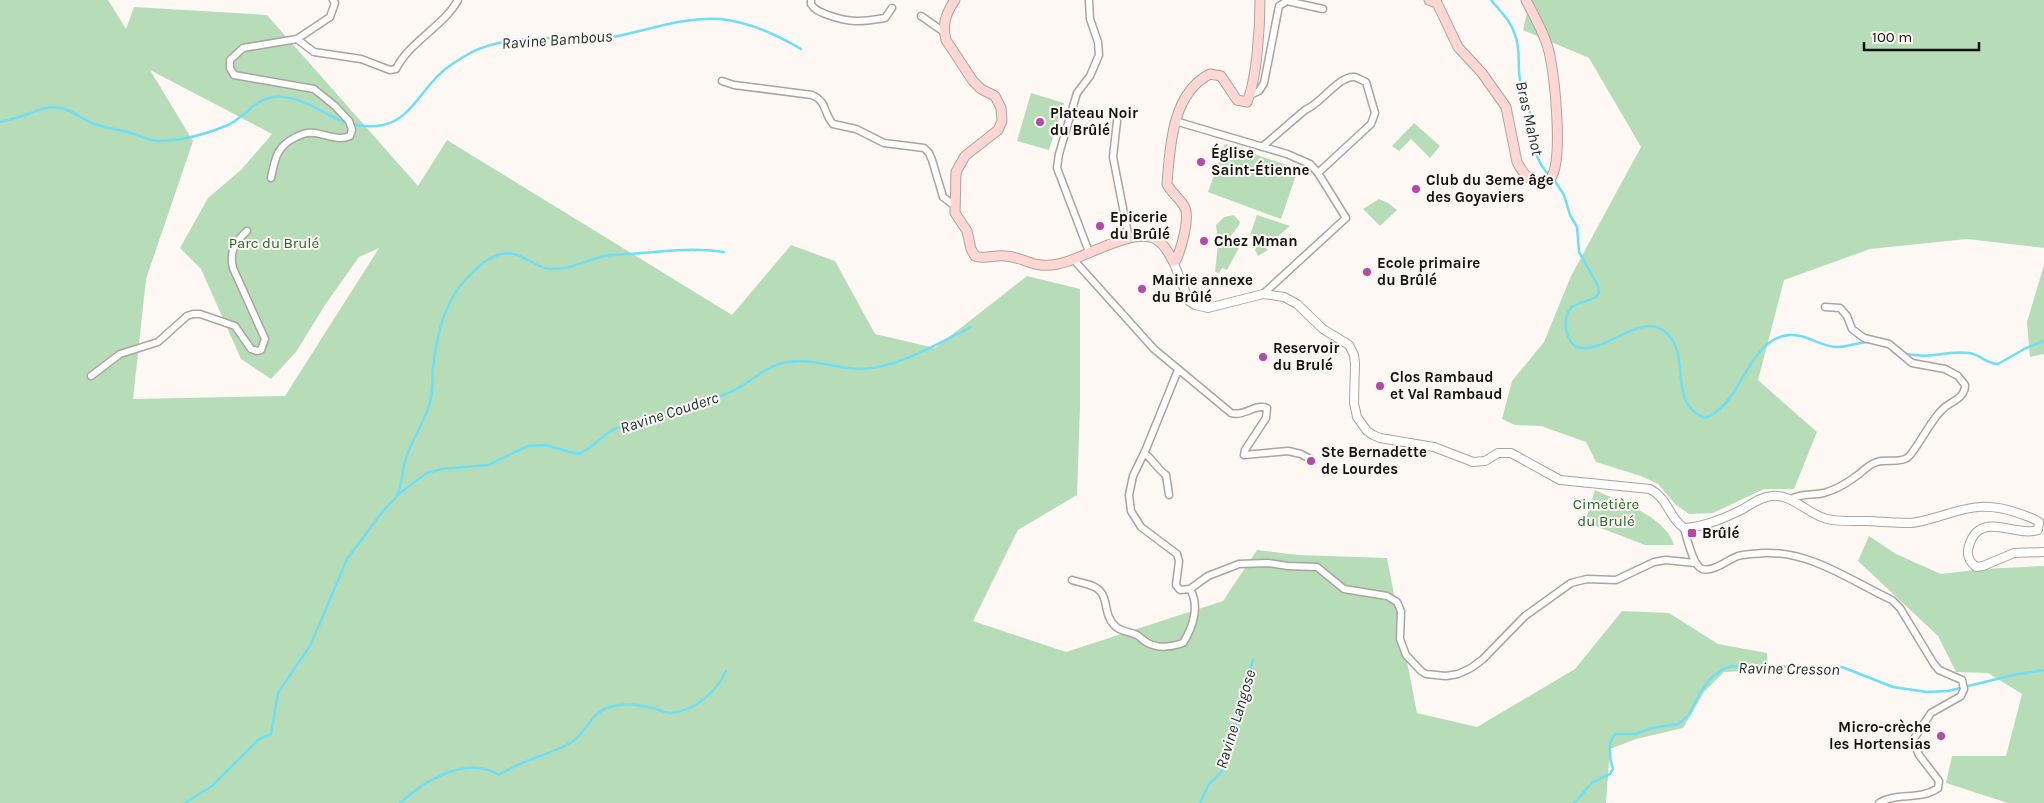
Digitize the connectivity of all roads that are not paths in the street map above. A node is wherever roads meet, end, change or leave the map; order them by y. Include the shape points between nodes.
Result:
1 (333, 0) edge
2 (458, 0) edge
3 (811, 0) edge
4 (955, 0) edge
5 (1089, 0) edge
6 (1260, 0) edge
7 (1429, 0) edge
8 (1526, 0) edge
9 (892, 8) dead end
10 (1323, 9) dead end
11 (921, 16) dead end
12 (944, 32) junction
13 (297, 39) junction
14 (722, 81) dead end
15 (1250, 95) junction
16 (1117, 120) dead end
17 (1175, 121) junction
18 (1262, 147) junction
19 (1318, 173) junction
20 (272, 178) dead end
21 (954, 206) junction
22 (247, 231) dead end
23 (1129, 238) junction
24 (1089, 252) junction
25 (1073, 259) junction
26 (1173, 261) junction
27 (1263, 294) junction
28 (1825, 307) dead end
29 (1178, 370) junction
30 (91, 376) dead end
31 (1144, 453) junction
32 (1310, 459) dead end
33 (1168, 496) dead end
34 (1791, 499) junction
35 (1684, 528) junction
36 (2044, 552) edge
37 (1695, 562) junction
38 (1072, 580) dead end
39 (1190, 589) junction
40 (1879, 803) edge

1 - 13 street via 330,17
2 - 13 street via 404,56 396,69 390,70 361,59 314,52
3 - 9 street via 816,10 845,21 885,18
4 - 12 main road via 947,11
5 - 24 street via 1099,55 1090,76 1077,93 1057,168
6 - 15 main road
7 - 8 main road via 1437,3 1458,47 1501,98 1509,118 1517,162 1533,180 1540,182 1549,180 1553,175 1557,113 1546,39
10 - 15 street via 1287,1 1279,6 1264,83 1259,91
11 - 12 street
12 - 21 main road via 973,81 996,96 1002,114 998,130 975,146 960,162 956,172
13 - 20 street via 242,48 230,60 230,68 234,75 314,89 349,121 352,130 350,136 342,139 314,132 304,133 284,143 275,160
14 - 21 street via 812,95 820,98 833,124 856,129 884,143 924,148 930,153 943,197
15 - 17 main road via 1247,102 1237,100 1221,76 1210,74 1192,86
16 - 23 street via 1113,157
17 - 18 street
17 - 26 main road via 1167,184 1185,207 1187,219 1180,251
18 - 19 street via 1304,160
18 - 19 street via 1305,110 1313,107 1342,79 1355,77 1366,82 1375,113 1371,124
19 - 27 street via 1346,218
21 - 25 main road via 975,256 1008,256 1038,266
22 - 30 street via 236,241 230,258 265,340 261,350 251,349 235,326 193,314 158,342 120,354
23 - 24 main road
23 - 26 main road via 1155,238
24 - 25 main road
25 - 29 street via 1140,335
26 - 27 street via 1188,301 1200,308
27 - 35 street via 1284,297 1297,304 1323,330 1349,345 1354,355 1357,417 1373,435 1440,449 1473,462 1485,461 1498,453 1511,453 1560,480 1650,489 1664,499 1675,520
28 - 34 street via 1840,308 1852,329 1864,338 1890,344 1912,363 1945,369 1958,376 1965,385 1965,391 1940,412 1908,458 1876,462 1848,482 1824,493 1800,494
29 - 31 street
29 - 32 street via 1231,413 1240,414 1262,406 1267,408 1266,418 1244,450 1244,455 1288,451
31 - 33 street via 1166,475
31 - 39 street via 1131,483 1131,511 1140,526 1178,554 1176,585 1182,591
34 - 35 street via 1762,497 1721,519 1700,527
34 - 36 street via 1818,516 1845,521 1912,523 1976,506 2001,507 2033,517 2039,522 2038,530 1998,526 1983,528 1971,540 1968,556 1971,562 1983,566 2014,553
35 - 37 street
37 - 39 street via 1654,562 1616,580 1586,579 1571,583 1525,616 1471,668 1446,676 1426,674 1406,655 1400,639 1401,611 1397,602 1387,596 1344,590 1317,567 1239,564 1208,576
37 - 40 street via 1701,569 1709,570 1739,556 1766,553 1792,555 1820,563 1892,600 1939,670 1960,679 1964,685 1961,696 1932,713 1913,740 1919,755 1939,781 1938,788 1925,795
38 - 39 street via 1101,592 1108,616 1117,629 1161,647 1183,643 1189,634 1196,602

